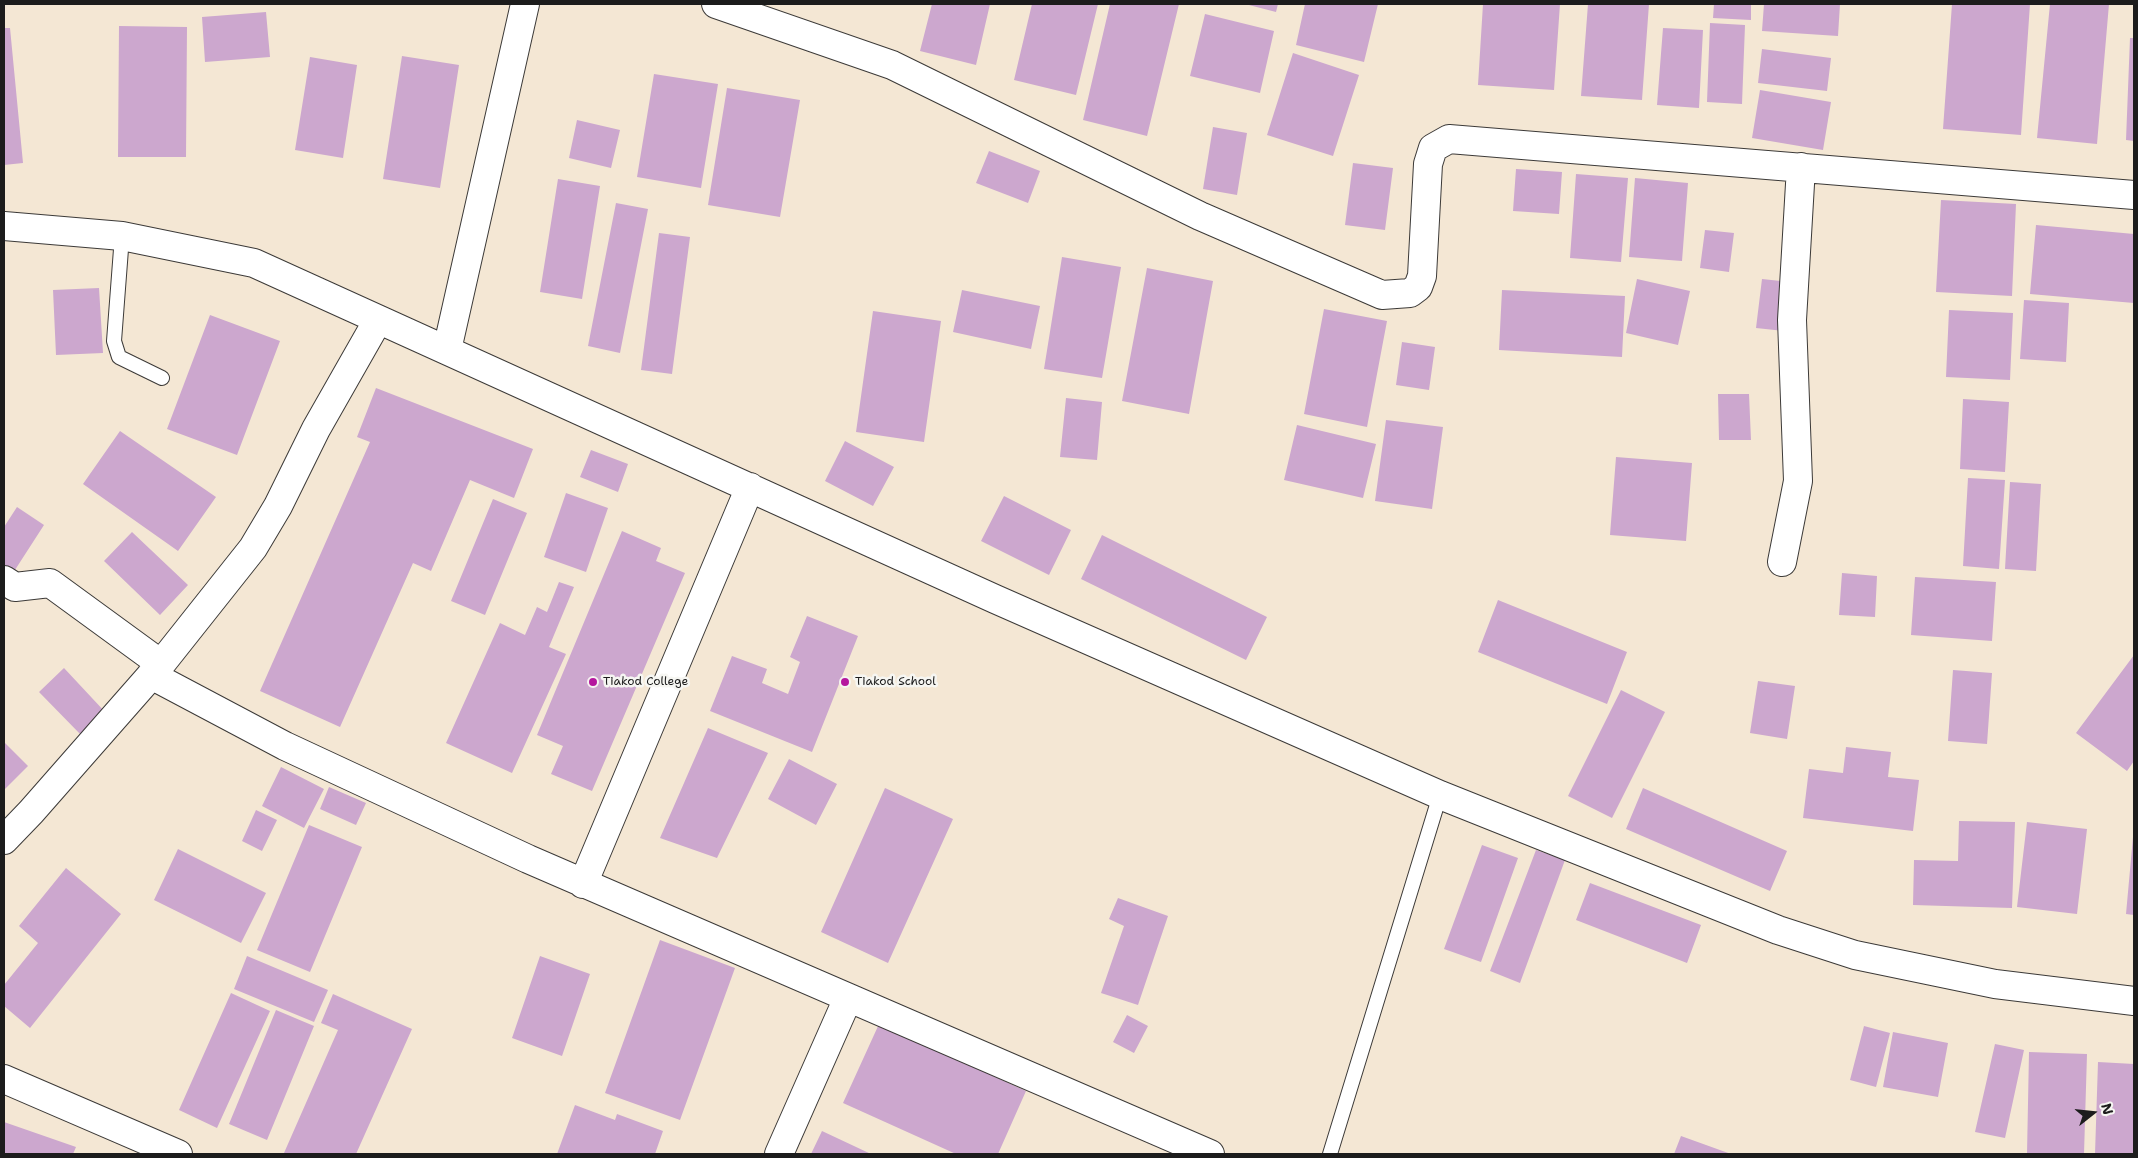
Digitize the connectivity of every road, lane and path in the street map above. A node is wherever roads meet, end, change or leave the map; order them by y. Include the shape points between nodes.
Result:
1 (525, 4) edge
2 (716, 4) edge
3 (1801, 167) junction
4 (2134, 195) edge
5 (4, 226) edge
6 (122, 236) junction
7 (378, 320) junction
8 (447, 350) junction
9 (162, 378) dead end
10 (750, 488) junction
11 (1782, 562) dead end
12 (4, 580) edge
13 (156, 669) junction
14 (1440, 795) junction
15 (4, 840) edge
16 (583, 884) junction
17 (848, 998) junction
18 (2134, 1001) edge
19 (4, 1079) edge
20 (178, 1154) edge
21 (779, 1154) edge
22 (1210, 1154) edge
23 (1330, 1154) edge

1 - 8 street
2 - 3 street via 892,65 1200,216 1382,295 1410,293 1418,287 1422,276 1428,164 1433,148 1449,139
3 - 4 street
3 - 11 street via 1792,320 1798,481
5 - 6 street
6 - 7 street via 254,263
6 - 9 lane via 114,341 119,357
7 - 8 street
7 - 13 street via 253,548
8 - 10 street
10 - 14 street
10 - 16 street
12 - 13 street via 15,587 50,583
13 - 15 street
13 - 16 street via 285,746
14 - 18 street via 1778,930 1855,955 1995,984
14 - 23 lane
16 - 17 street
17 - 21 street
17 - 22 street
19 - 20 street

